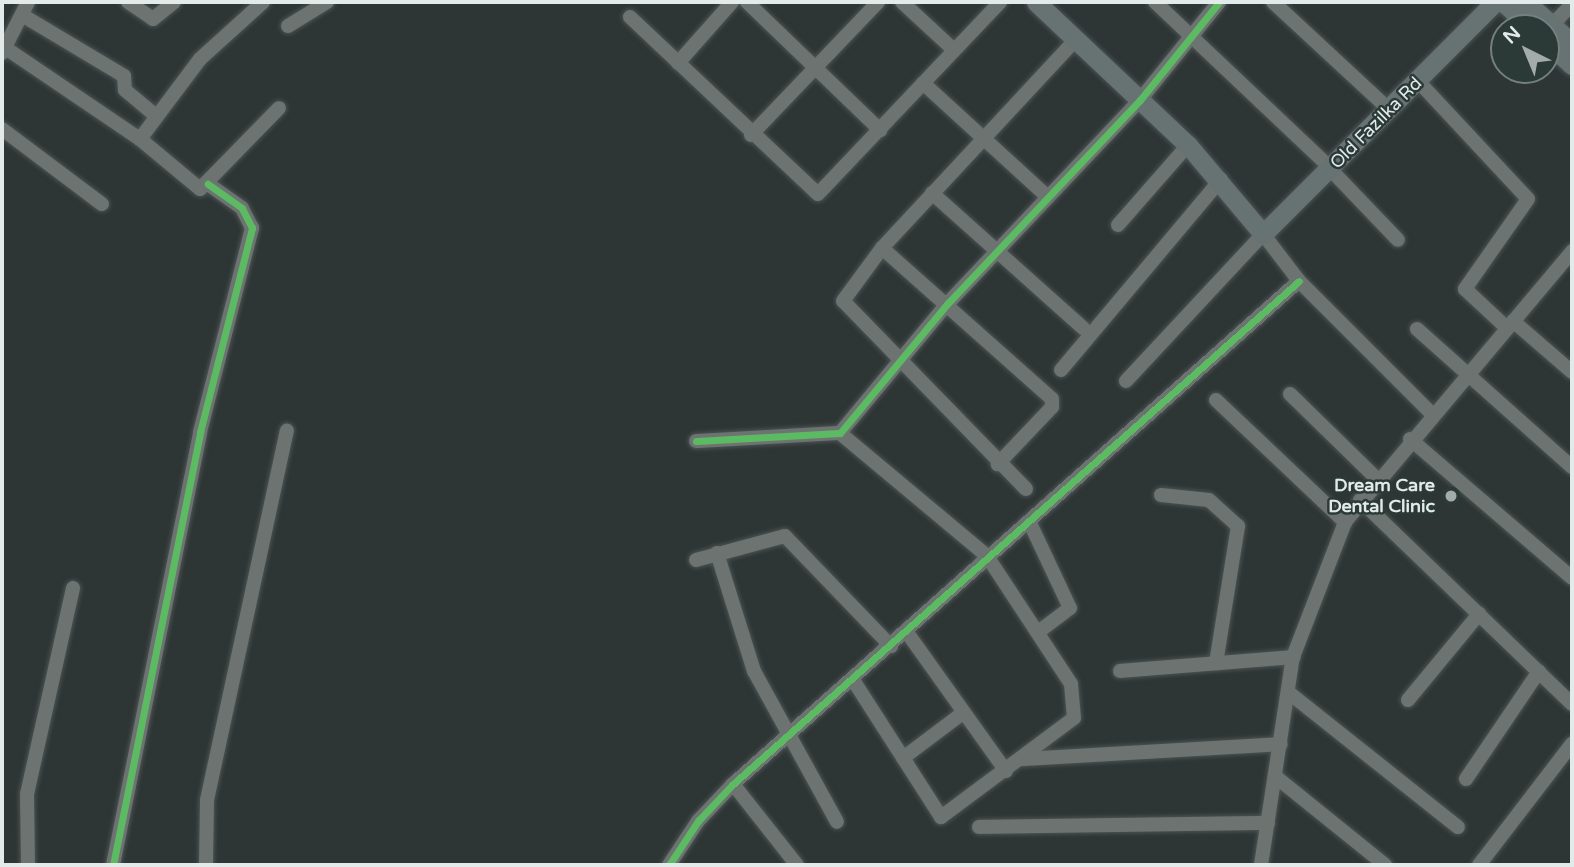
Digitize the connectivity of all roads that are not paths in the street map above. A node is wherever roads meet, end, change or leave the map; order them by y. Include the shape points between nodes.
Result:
1 (128, 2) edge
2 (174, 2) edge
3 (263, 2) edge
4 (327, 2) edge
5 (732, 2) edge
6 (747, 2) edge
7 (878, 2) edge
8 (902, 2) edge
9 (1000, 2) edge
10 (1036, 2) edge
11 (1155, 2) edge
12 (1219, 2) edge
13 (1273, 2) edge
14 (1479, 2) edge
15 (1494, 2) edge
16 (1503, 2) edge
17 (1572, 4) edge
18 (25, 8) edge
19 (1516, 14) edge
20 (630, 17) dead end
21 (1560, 19) edge
22 (288, 26) dead end
23 (1190, 34) junction
24 (1076, 39) junction
25 (1560, 48) edge
26 (953, 49) junction
27 (3, 50) edge
28 (678, 64) junction
29 (1572, 65) edge
30 (816, 68) junction
31 (1418, 81) junction
32 (923, 83) junction
33 (1140, 100) junction
34 (279, 108) dead end
35 (1376, 112) junction
36 (154, 114) junction
37 (2, 129) edge
38 (880, 130) junction
39 (751, 135) junction
40 (984, 137) junction
41 (140, 139) junction
42 (1188, 145) junction
43 (1326, 164) junction
44 (1221, 179) junction
45 (208, 184) junction
46 (932, 192) junction
47 (1048, 197) junction
48 (102, 204) dead end
49 (1118, 225) dead end
50 (1260, 229) junction
51 (1398, 240) dead end
52 (882, 248) junction
53 (997, 251) junction
54 (1572, 251) edge
55 (1567, 268) edge
56 (1299, 281) junction
57 (948, 303) junction
58 (1510, 325) junction
59 (1083, 327) dead end
60 (1417, 329) dead end
61 (900, 362) junction
62 (1061, 370) dead end
63 (1572, 372) edge
64 (1467, 375) junction
65 (1126, 381) dead end
66 (1290, 394) dead end
67 (1216, 400) dead end
68 (1433, 415) junction
69 (287, 431) dead end
70 (841, 433) junction
71 (1410, 439) junction
72 (696, 441) dead end
73 (998, 464) junction
74 (1572, 467) edge
75 (1377, 479) junction
76 (1026, 489) dead end
77 (1161, 495) dead end
78 (1360, 500) junction
79 (1029, 521) junction
80 (1345, 522) junction
81 (717, 553) junction
82 (987, 556) junction
83 (696, 560) dead end
84 (1572, 578) edge
85 (73, 589) dead end
86 (1479, 614) junction
87 (906, 631) junction
88 (1038, 632) junction
89 (891, 646) junction
90 (1293, 657) junction
91 (1216, 663) junction
92 (1120, 671) dead end
93 (1539, 671) junction
94 (853, 680) junction
95 (1288, 692) junction
96 (1408, 700) dead end
97 (1572, 704) edge
98 (964, 712) junction
99 (790, 734) junction
100 (1280, 744) junction
101 (1572, 744) edge
102 (903, 758) junction
103 (1021, 759) junction
104 (1006, 771) junction
105 (1276, 777) junction
106 (1466, 779) dead end
107 (733, 784) junction
108 (837, 822) dead end
109 (1268, 822) junction
110 (979, 827) dead end
111 (1458, 827) dead end
112 (28, 865) edge
113 (113, 865) edge
114 (206, 865) edge
115 (669, 865) edge
116 (797, 865) edge
117 (1261, 865) edge
118 (1385, 865) edge
119 (1479, 865) edge

1 - 2 street via 153,19
3 - 36 street
4 - 22 street
5 - 28 street
6 - 30 street
7 - 30 street
8 - 26 street
9 - 26 street
10 - 24 main road
11 - 23 street
12 - 23 street
13 - 35 street
14 - 35 main road, Old Fazilka Rd
15 - 31 main road, Old Fazilka Rd
16 - 19 main road
17 - 21 street
18 - 27 street
18 - 36 street via 124,76 125,90
20 - 28 street
23 - 33 street
23 - 43 street
24 - 33 main road
24 - 40 street
25 - 29 main road
26 - 32 street
27 - 41 street
28 - 39 street
30 - 38 street
30 - 39 street
31 - 35 main road, Old Fazilka Rd
31 - 58 street via 1528,199 1465,289
32 - 38 street
32 - 40 street
33 - 42 main road
33 - 47 street
34 - 45 street
35 - 43 main road, Old Fazilka Rd
36 - 41 street
37 - 48 street
38 - 39 street via 818,194
40 - 46 street
40 - 47 street
41 - 45 street via 201,189
42 - 44 main road
42 - 49 street
43 - 50 main road, Old Fazilka Rd
43 - 51 street
44 - 50 main road
44 - 62 street
45 - 113 street via 242,208 252,228 200,432
46 - 52 street
46 - 53 street
47 - 53 street
50 - 56 street
50 - 65 street
52 - 57 street
52 - 61 street via 844,301
53 - 57 street
53 - 59 street
54 - 55 street
55 - 58 street
56 - 68 street
56 - 79 street
57 - 61 street
57 - 73 street via 1052,399 1052,407
58 - 63 street
58 - 64 street
60 - 64 street
61 - 70 street
61 - 73 street
64 - 68 street
64 - 74 street
66 - 75 street
67 - 80 street
68 - 71 street
69 - 114 street via 202,823
70 - 72 street
70 - 82 street
71 - 75 street
71 - 84 street
73 - 76 street
75 - 78 street
77 - 91 street via 1209,500 1238,526
78 - 80 street
78 - 86 street
79 - 82 street
79 - 88 street via 1070,608
80 - 90 street
81 - 83 street
81 - 89 street via 774,536 794,540
81 - 99 street via 748,657
82 - 87 street
82 - 88 street
85 - 112 street via 27,794
86 - 93 street
86 - 96 street
87 - 89 street
87 - 98 street
88 - 103 street via 1071,684 1074,718
89 - 94 street
90 - 91 street
90 - 95 street
91 - 92 street
93 - 97 street
93 - 106 street
94 - 99 street
94 - 102 street
95 - 100 street
95 - 111 street
98 - 102 street
98 - 104 street
99 - 107 street
99 - 108 street
100 - 103 street
100 - 105 street
101 - 119 street
102 - 104 street via 941,817
103 - 104 street
105 - 109 street
105 - 118 street
107 - 115 street
107 - 116 street
109 - 110 street
109 - 117 street

